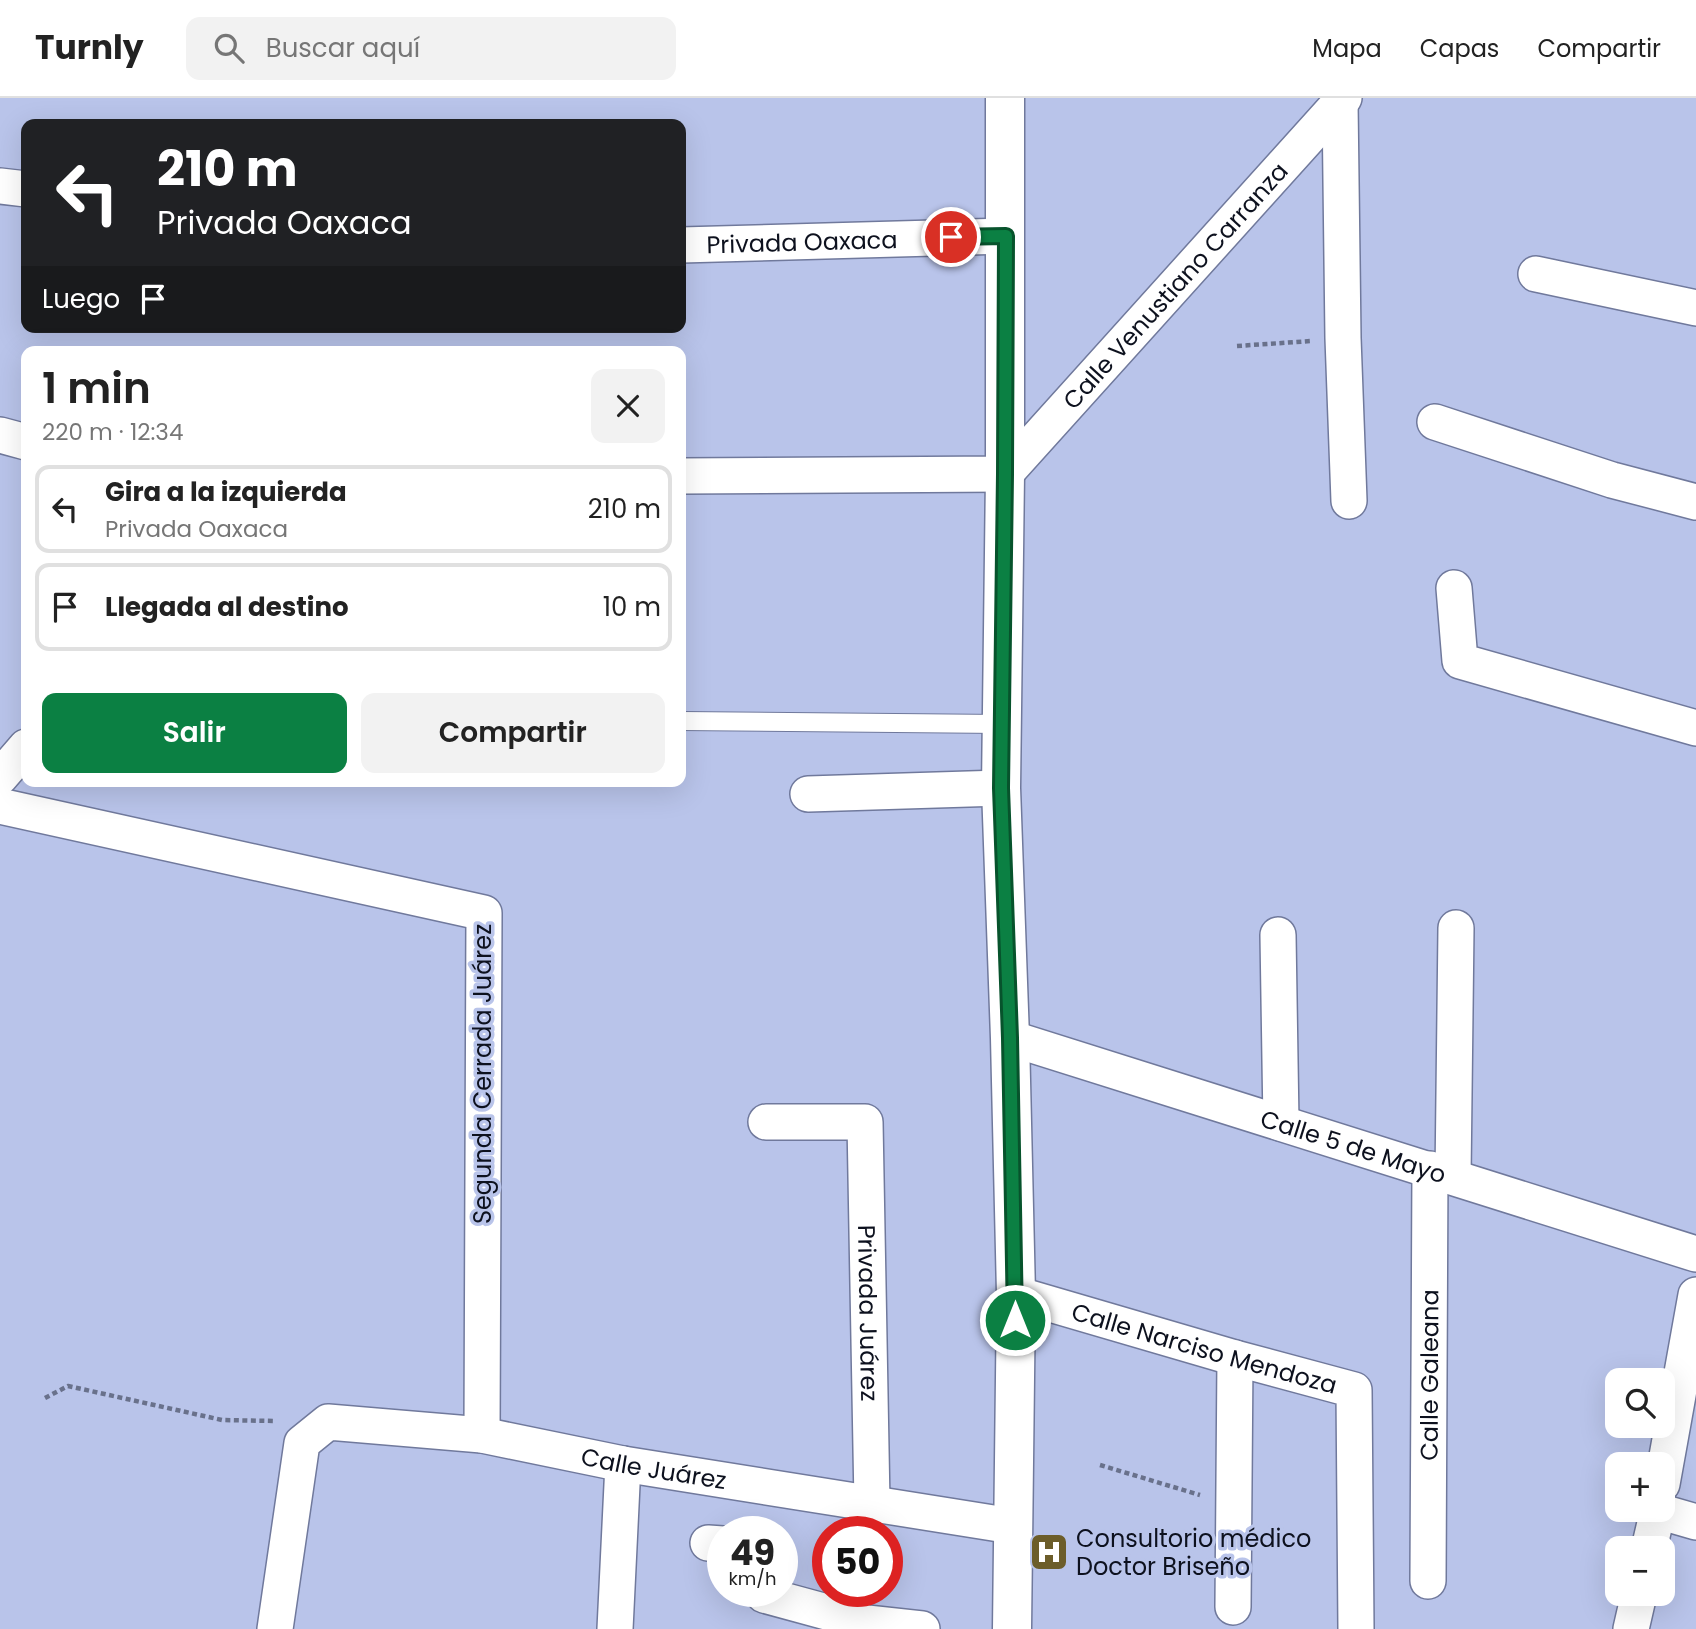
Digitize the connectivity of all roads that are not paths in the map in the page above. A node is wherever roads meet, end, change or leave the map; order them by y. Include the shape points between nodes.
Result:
1 (1005, 98) edge
2 (1327, 106) edge
3 (0, 186) edge
4 (21, 188) edge
5 (1006, 236) junction
6 (686, 245) edge
7 (1536, 274) dead end
8 (1696, 308) edge
9 (1435, 422) dead end
10 (0, 435) edge
11 (21, 441) edge
12 (1005, 474) junction
13 (686, 476) edge
14 (1349, 501) dead end
15 (1696, 502) edge
16 (1454, 588) dead end
17 (686, 721) edge
18 (1002, 724) junction
19 (1696, 728) edge
20 (21, 753) edge
21 (0, 777) edge
22 (1001, 788) junction
23 (808, 794) dead end
24 (0, 806) edge
25 (1456, 928) dead end
26 (1278, 935) dead end
27 (1010, 1038) junction
28 (766, 1122) dead end
29 (1281, 1123) junction
30 (1441, 1173) junction
31 (1696, 1254) edge
32 (1016, 1294) junction
33 (1696, 1295) edge
34 (1235, 1358) junction
35 (482, 1435) junction
36 (1668, 1452) edge
37 (623, 1465) junction
38 (872, 1503) junction
39 (1675, 1515) edge
40 (1696, 1522) edge
41 (1012, 1527) junction
42 (1428, 1581) dead end
43 (798, 1604) edge
44 (1636, 1606) edge
45 (1233, 1607) dead end
46 (275, 1629) edge
47 (615, 1629) edge
48 (922, 1629) edge
49 (1012, 1629) edge
50 (1356, 1629) edge
51 (1631, 1629) edge

1 - 5 main road
2 - 12 street, Calle Venustiano Carranza
2 - 14 street
3 - 4 street
5 - 6 street, Privada Oaxaca
5 - 12 main road
7 - 8 street
9 - 15 street via 1612,480
10 - 11 street
12 - 13 street
12 - 18 main road
16 - 19 street via 1460,661
17 - 18 lane
18 - 22 main road
20 - 21 street
22 - 23 street
22 - 27 main road
24 - 35 street, Segunda Cerrada Juárez via 484,913
25 - 30 street, Calle Galeana
26 - 29 street
27 - 29 street, Calle 5 de Mayo
27 - 32 main road
28 - 38 street, Privada Juárez via 865,1122
29 - 30 street, Calle 5 de Mayo
30 - 31 street, Calle 5 de Mayo
30 - 42 street, Calle Galeana
32 - 34 street, Calle Narciso Mendoza
32 - 41 main road
33 - 36 street
34 - 45 street
34 - 50 street, Calle Narciso Mendoza via 1354,1390
35 - 37 street, Calle Juárez
35 - 46 street, Calle Juárez via 315,1432
37 - 38 street, Calle Juárez
37 - 47 street
38 - 41 street, Calle Juárez
39 - 40 street
41 - 49 main road
43 - 48 street via 867,1622
44 - 51 street

